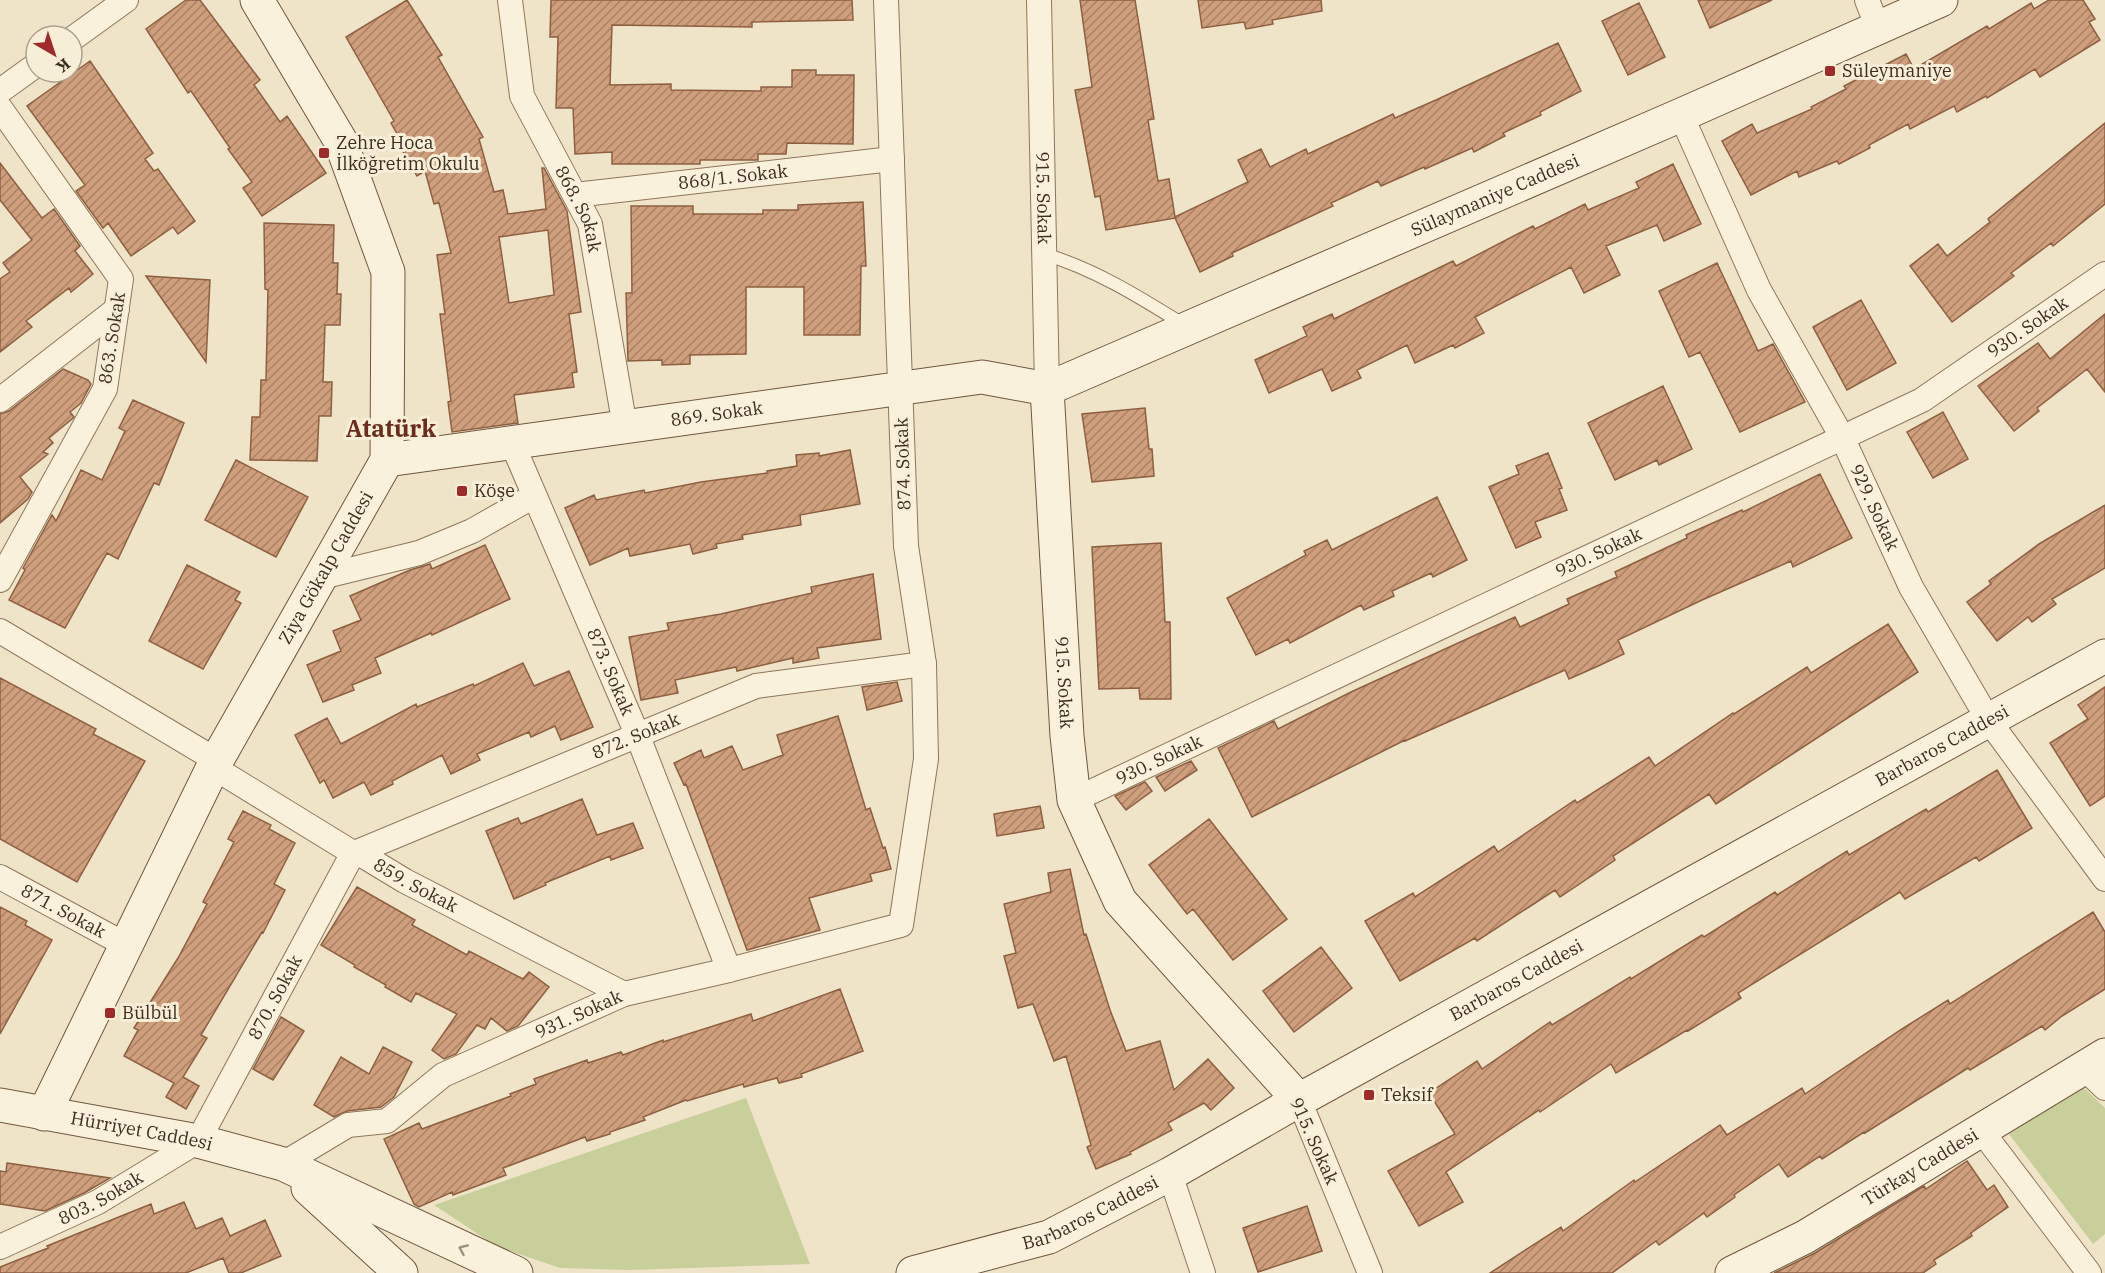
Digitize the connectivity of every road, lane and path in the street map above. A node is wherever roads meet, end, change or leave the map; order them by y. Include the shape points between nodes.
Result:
1 (126, 0) edge
2 (257, 0) edge
3 (510, 0) edge
4 (886, 0) edge
5 (1039, 0) edge
6 (1941, 0) edge
7 (1873, 14) edge
8 (84, 30) edge
9 (24, 74) edge
10 (0, 91) edge
11 (0, 108) edge
12 (1681, 115) junction
13 (892, 159) junction
14 (575, 195) junction
15 (1044, 254) junction
16 (2105, 274) edge
17 (117, 309) junction
18 (1190, 328) junction
19 (900, 389) junction
20 (1047, 389) junction
21 (0, 400) edge
22 (625, 427) junction
23 (1842, 437) junction
24 (512, 443) junction
25 (387, 460) junction
26 (534, 496) junction
27 (321, 577) junction
28 (0, 580) edge
29 (0, 632) edge
30 (2105, 656) edge
31 (924, 664) junction
32 (1989, 721) junction
33 (637, 734) junction
34 (214, 763) junction
35 (1074, 800) junction
36 (355, 853) junction
37 (0, 877) edge
38 (2105, 879) edge
39 (901, 925) joint
40 (126, 945) junction
41 (729, 970) junction
42 (624, 994) junction
43 (2098, 1071) edge
44 (1299, 1100) junction
45 (0, 1106) edge
46 (44, 1114) junction
47 (1981, 1131) junction
48 (198, 1141) junction
49 (283, 1164) junction
50 (1170, 1174) junction
51 (0, 1247) edge
52 (382, 1266) edge
53 (516, 1273) edge
54 (913, 1273) edge
55 (1203, 1273) edge
56 (1371, 1273) edge
57 (1732, 1273) edge
58 (2089, 1273) edge

1 - 8 street
2 - 25 main road, Ziya Gökalp Caddesi via 340,140 388,272
3 - 14 street, 868. Sokak via 522,96
4 - 13 street, 874. Sokak
5 - 15 street, 915. Sokak
6 - 7 main road, Sülaymaniye Caddesi
7 - 12 main road, Sülaymaniye Caddesi
9 - 10 street
11 - 17 street, 863. Sokak via 121,279
12 - 18 main road, Sülaymaniye Caddesi
12 - 23 street, 929. Sokak via 1759,290
13 - 14 street, 868/1. Sokak
13 - 19 street, 874. Sokak
14 - 22 street, 868. Sokak via 590,224
15 - 18 lane via 1089,270
15 - 20 street, 915. Sokak
16 - 23 street, 930. Sokak via 1922,400
17 - 21 street
17 - 28 street, 863. Sokak via 105,389
18 - 20 main road, Sülaymaniye Caddesi
19 - 20 main road, 869. Sokak via 982,377
19 - 22 main road, 869. Sokak
19 - 31 street, 874. Sokak via 906,546
20 - 35 main road, 915. Sokak
22 - 24 main road, 869. Sokak
23 - 32 street, 929. Sokak via 1911,587
23 - 35 street, 930. Sokak
24 - 25 main road, 869. Sokak
24 - 26 street, 873. Sokak
25 - 27 main road, Ziya Gökalp Caddesi
26 - 27 street via 472,531 420,553
26 - 33 street, 873. Sokak
27 - 34 main road, Ziya Gökalp Caddesi
29 - 34 street, 859. Sokak
30 - 32 main road, Barbaros Caddesi
31 - 33 street, 872. Sokak via 756,686
31 - 39 street, 874. Sokak via 926,759
32 - 38 street, 929. Sokak
32 - 44 main road, Barbaros Caddesi
33 - 36 street, 872. Sokak
33 - 41 street, 873. Sokak
34 - 36 street, 859. Sokak
34 - 40 main road, Ziya Gökalp Caddesi
35 - 44 main road, 915. Sokak via 1120,901
36 - 42 street, 859. Sokak
36 - 48 street, 870. Sokak
37 - 40 street, 871. Sokak
39 - 41 street, 931. Sokak
40 - 46 main road, Ziya Gökalp Caddesi
41 - 42 street, 931. Sokak
42 - 49 street, 931. Sokak via 443,1075 387,1121 348,1125
43 - 47 main road, Türkay Caddesi
44 - 50 main road, Barbaros Caddesi
44 - 56 street, 915. Sokak
45 - 46 main road, Hürriyet Caddesi
46 - 48 main road, Hürriyet Caddesi
47 - 57 main road, Türkay Caddesi via 1804,1237
47 - 58 street
48 - 49 main road, Hürriyet Caddesi
48 - 51 street, 803. Sokak via 98,1202
49 - 52 main road, Hürriyet Caddesi
53 -> 49 main road, Hürriyet Caddesi
50 - 54 main road, Barbaros Caddesi via 1049,1237
50 - 55 street

